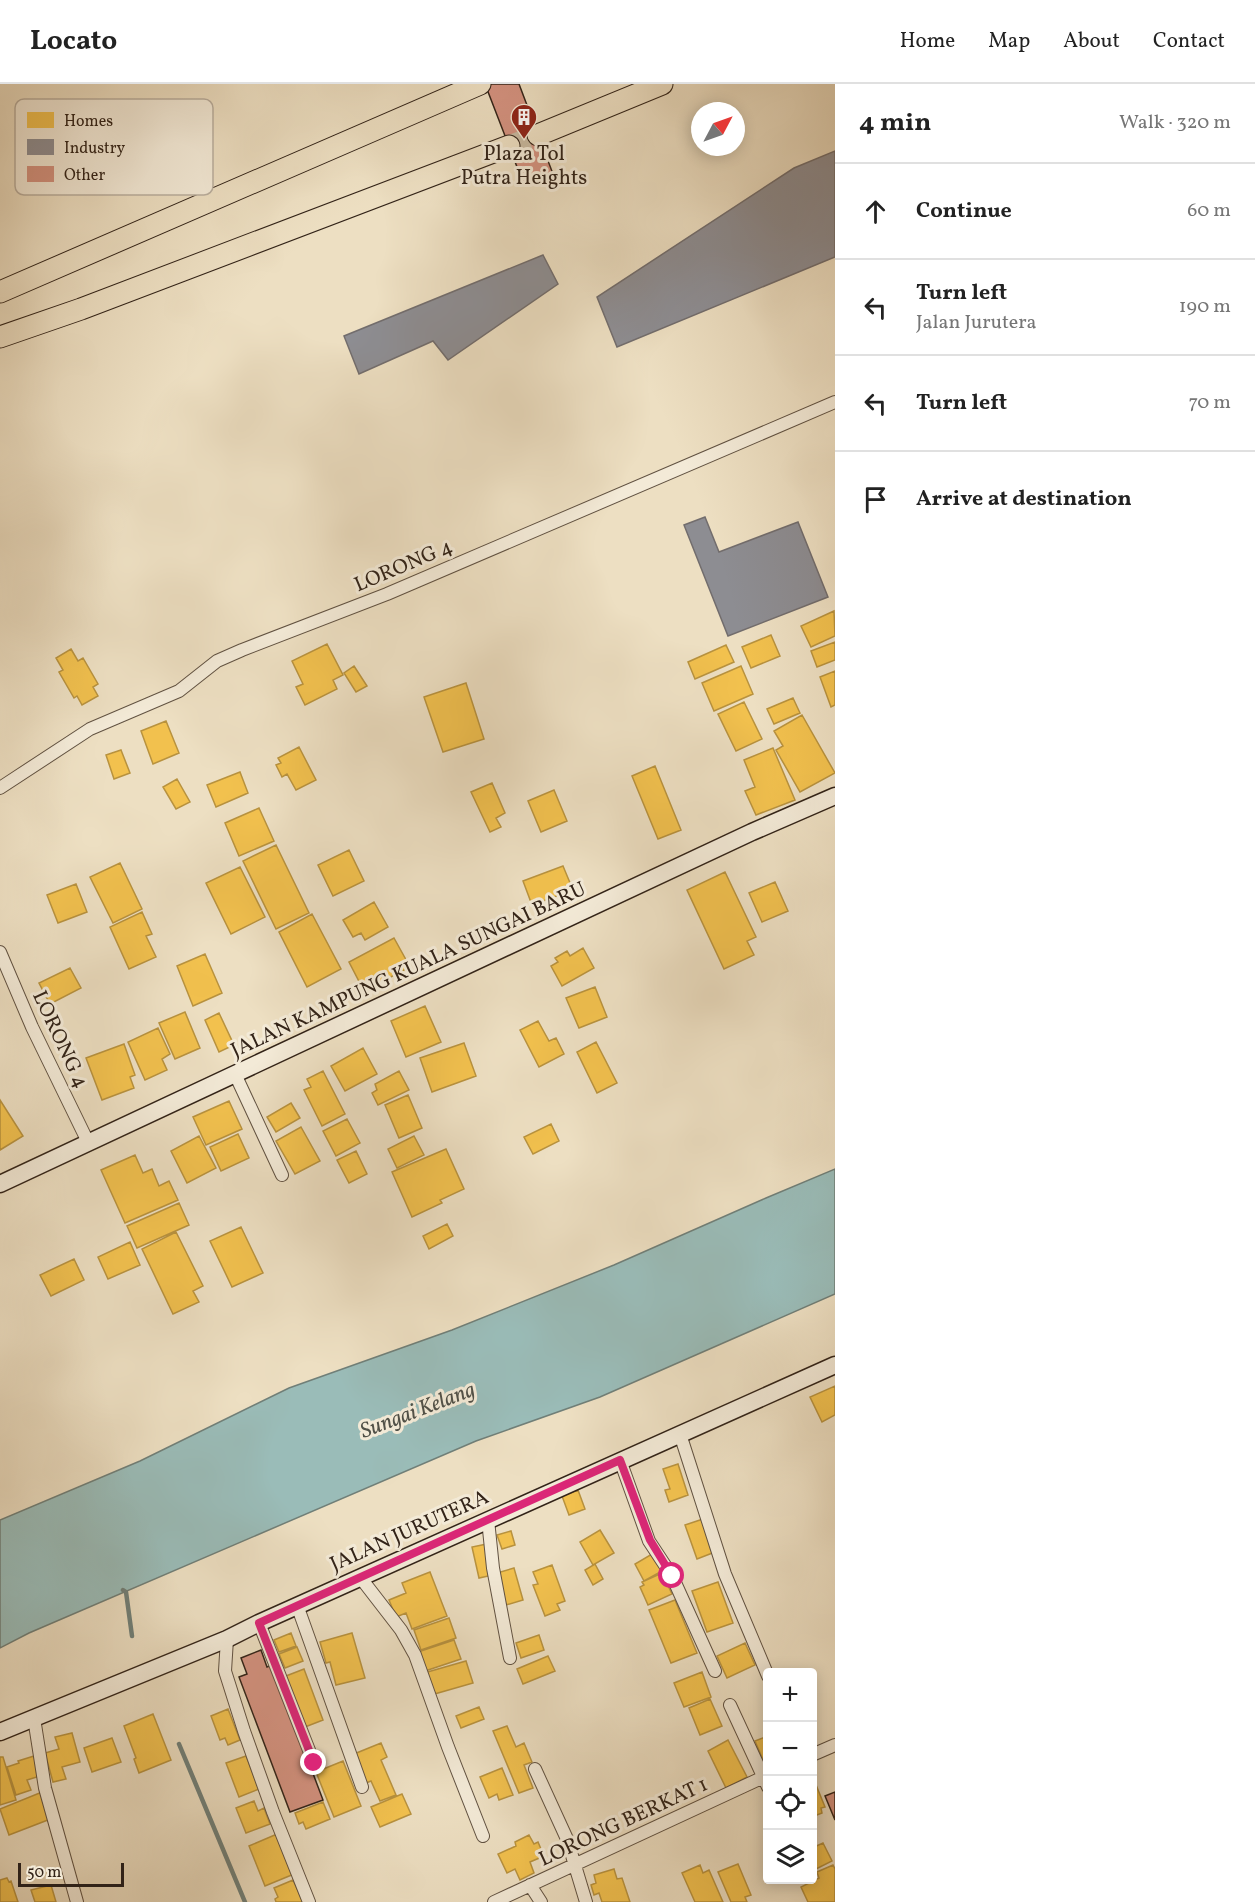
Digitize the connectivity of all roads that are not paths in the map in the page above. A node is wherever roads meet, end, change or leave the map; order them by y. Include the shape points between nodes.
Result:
1 (480, 84) edge
2 (655, 85) edge
3 (538, 135) tunnel mouth
4 (509, 146) tunnel mouth
5 (0, 292) edge
6 (0, 337) edge
7 (835, 402) edge
8 (0, 788) edge
9 (835, 796) edge
10 (0, 952) edge
11 (235, 1074) junction
12 (88, 1142) junction
13 (282, 1175) dead end
14 (0, 1184) edge
15 (835, 1365) edge
16 (680, 1434) junction
17 (620, 1460) junction
18 (488, 1520) junction
19 (360, 1577) junction
20 (297, 1605) junction
21 (259, 1623) junction
22 (227, 1639) junction
23 (510, 1658) dead end
24 (765, 1668) edge
25 (715, 1671) dead end
26 (730, 1705) dead end
27 (33, 1718) junction
28 (0, 1732) edge
29 (835, 1745) edge
30 (817, 1753) edge
31 (314, 1763) dead end
32 (535, 1769) dead end
33 (764, 1776) edge
34 (763, 1781) edge
35 (362, 1787) dead end
36 (483, 1836) dead end
37 (574, 1865) junction
38 (530, 1885) junction
39 (77, 1902) edge
40 (309, 1902) edge
41 (494, 1902) edge
42 (541, 1902) edge
43 (586, 1902) edge

1 - 5 highway
2 - 3 highway
4 - 6 highway
7 - 8 street, LORONG 4 via 387,594 217,661 179,691 90,729
9 - 11 street, JALAN KAMPUNG KUALA SUNGAI BARU
10 - 12 street, LORONG 4
11 - 12 street, JALAN KAMPUNG KUALA SUNGAI BARU
11 - 13 street
12 - 14 street, JALAN KAMPUNG KUALA SUNGAI BARU
15 - 16 street, JALAN JURUTERA
16 - 17 street, JALAN JURUTERA
16 - 24 street via 725,1574
17 - 18 street, JALAN JURUTERA
17 - 25 street via 650,1540 672,1576
18 - 19 street, JALAN JURUTERA
18 - 23 street
19 - 20 street, JALAN JURUTERA
19 - 36 street via 415,1654
20 - 21 street, JALAN JURUTERA
20 - 35 street
21 - 22 street, JALAN JURUTERA
21 - 31 street
22 - 27 street, JALAN JURUTERA
22 - 40 street via 225,1671 237,1711
26 - 33 street
27 - 28 street, JALAN JURUTERA
27 - 39 street via 45,1788
29 - 30 street
32 - 37 street via 567,1839
34 - 37 street, LORONG BERKAT 1
37 - 38 street, LORONG BERKAT 1
37 - 43 street
38 - 41 street, LORONG BERKAT 1
38 - 42 street

